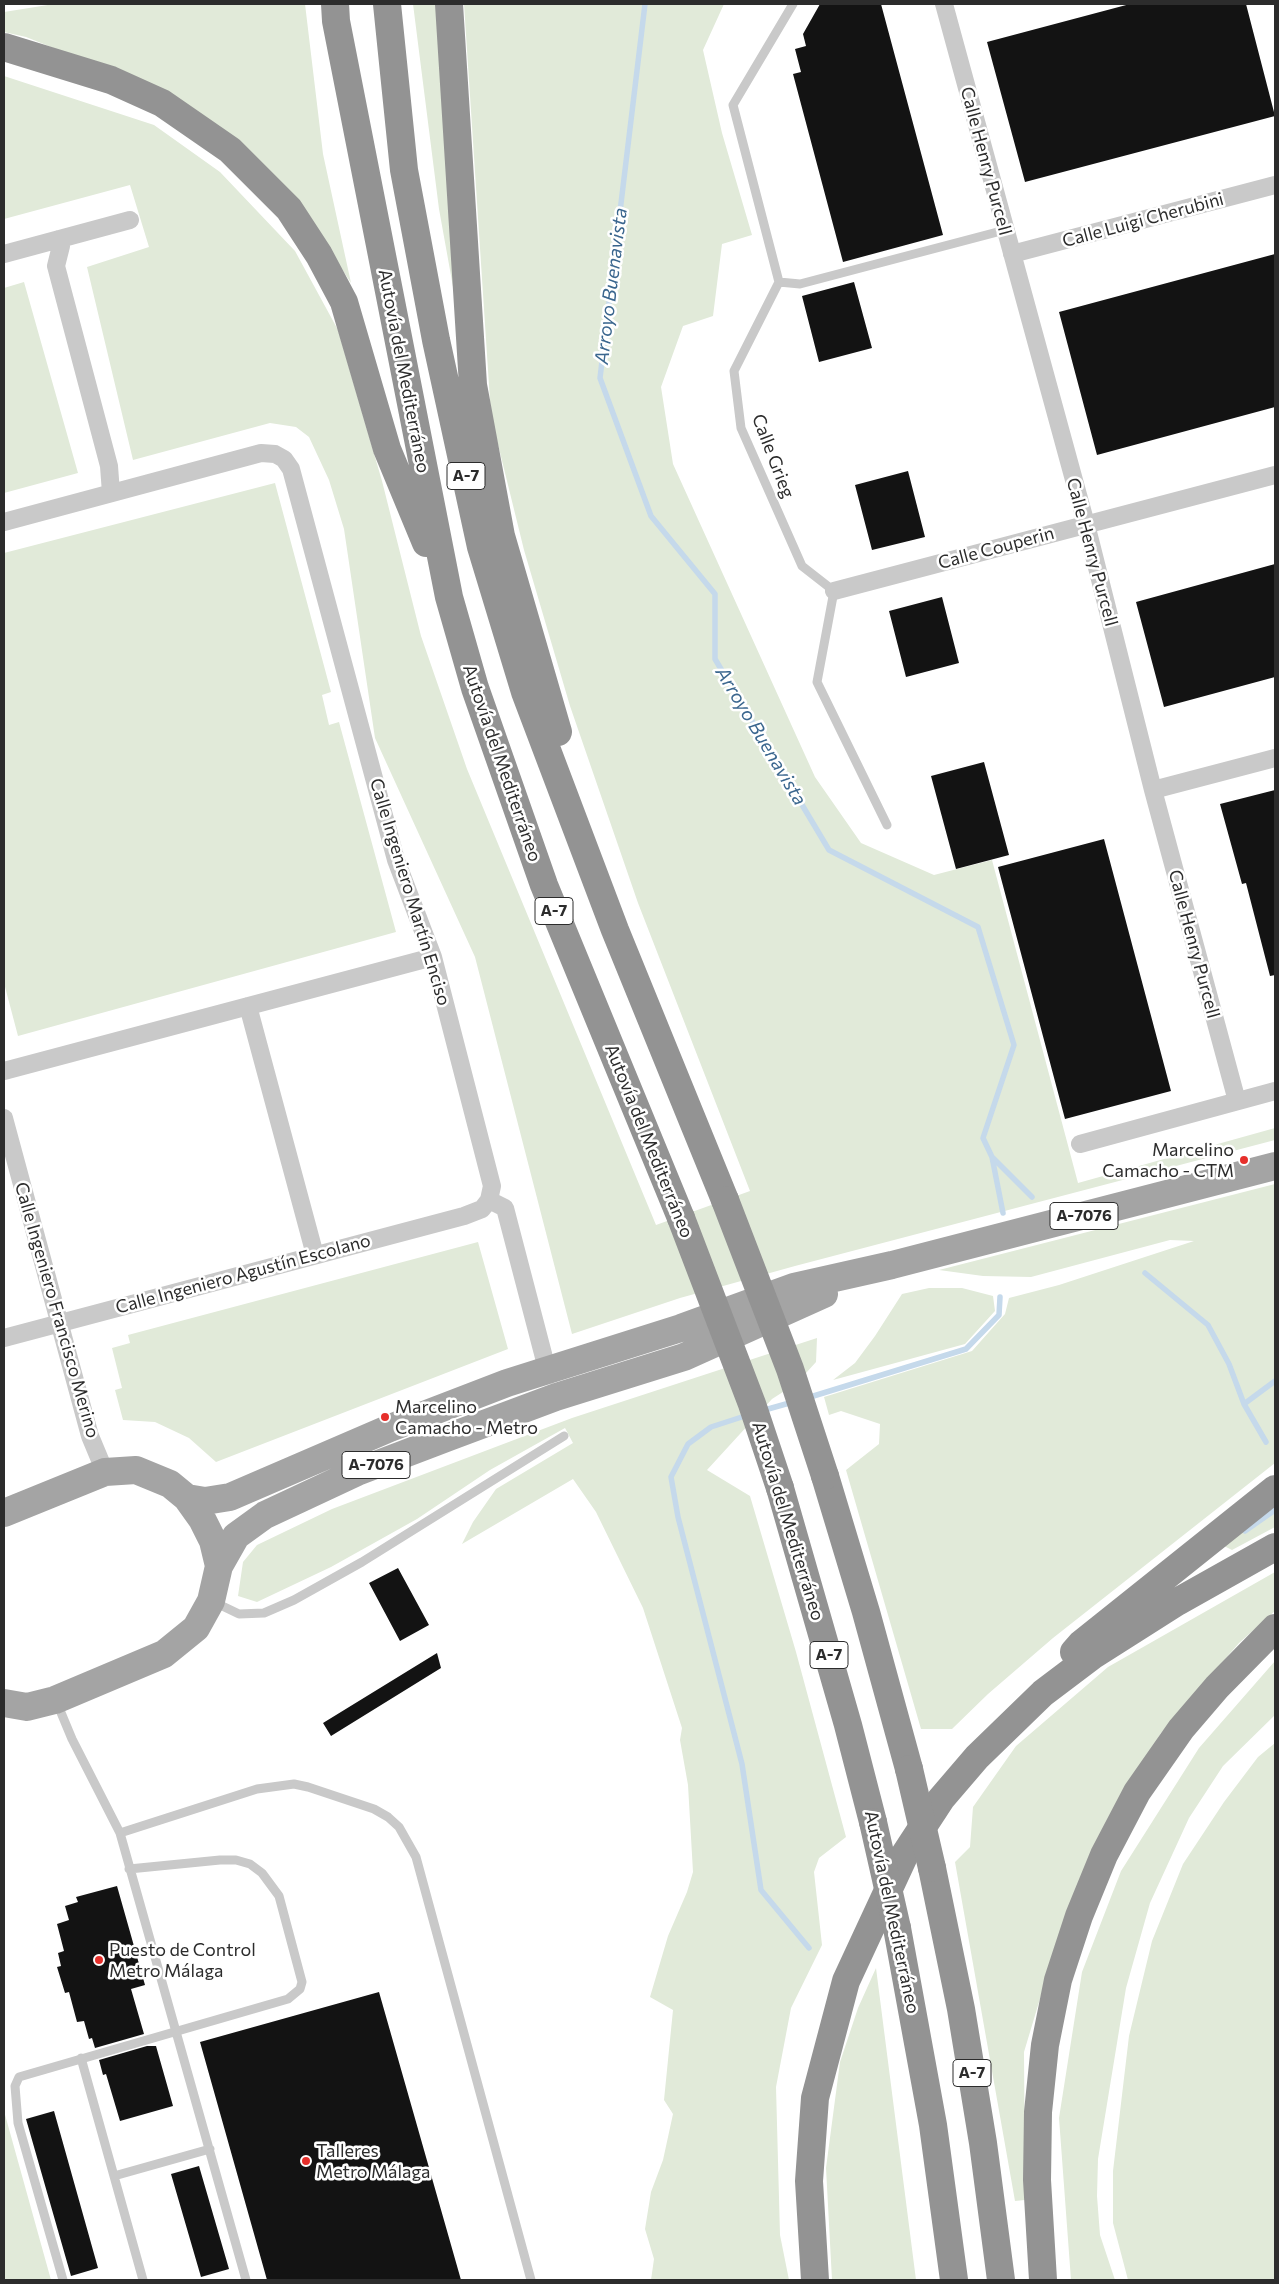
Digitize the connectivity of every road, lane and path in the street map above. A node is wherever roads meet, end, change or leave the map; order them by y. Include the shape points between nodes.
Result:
1 (335, 4) edge
2 (387, 4) edge
3 (449, 4) edge
4 (792, 4) edge
5 (944, 4) edge
6 (4, 47) edge
7 (1275, 185) edge
8 (130, 220) dead end
9 (1005, 230) junction
10 (58, 239) junction
11 (4, 254) edge
12 (1012, 254) junction
13 (780, 282) junction
14 (1275, 475) edge
15 (111, 493) junction
16 (4, 522) edge
17 (1086, 524) junction
18 (834, 591) junction
19 (449, 597) junction
20 (1275, 758) edge
21 (1153, 790) junction
22 (887, 825) dead end
23 (615, 930) junction
24 (433, 957) junction
25 (248, 1006) junction
26 (4, 1071) edge
27 (1275, 1091) edge
28 (1236, 1101) junction
29 (4, 1118) edge
30 (1080, 1144) dead end
31 (1275, 1166) edge
32 (486, 1204) junction
33 (315, 1255) junction
34 (892, 1265) junction
35 (58, 1323) junction
36 (4, 1338) edge
37 (547, 1369) junction
38 (564, 1436) dead end
39 (105, 1472) junction
40 (1275, 1489) edge
41 (187, 1498) junction
42 (4, 1513) edge
43 (1275, 1547) edge
44 (219, 1566) junction
45 (211, 1601) junction
46 (1275, 1628) edge
47 (1043, 1693) junction
48 (55, 1700) junction
49 (4, 1703) edge
50 (120, 1833) junction
51 (129, 1869) junction
52 (177, 2030) junction
53 (81, 2058) junction
54 (210, 2149) junction
55 (114, 2176) junction
56 (63, 2280) edge
57 (143, 2280) edge
58 (246, 2280) edge
59 (531, 2280) edge
60 (816, 2280) edge
61 (954, 2280) edge
62 (1001, 2280) edge
63 (1043, 2280) edge

1 - 19 highway, Autovía del Mediterráneo / A-7
2 - 23 highway, Autovía del Mediterráneo / A-7 via 404,170 436,340 481,547 526,692
3 - 23 highway via 473,385 501,536
4 - 13 lane via 733,105
5 - 9 street, Calle Henry Purcell
6 - 19 highway via 111,80 162,102 230,150 290,209 344,302 387,449
7 - 12 street, Calle Luigi Cherubini
8 - 10 street
9 - 12 street, Calle Henry Purcell
9 - 13 lane via 800,284
10 - 11 street
10 - 15 street via 60,246 56,266 109,466
12 - 17 street, Calle Henry Purcell
13 - 18 lane, Calle Grieg via 734,371 741,428 802,566
14 - 17 street, Calle Couperin
15 - 16 street
15 - 24 street, Calle Ingeniero Martín Enciso via 261,453 275,454 284,459 291,469 396,860
17 - 18 street, Calle Couperin
17 - 21 street, Calle Henry Purcell
18 - 22 lane via 817,682
19 - 61 highway, Autovía del Mediterráneo / A-7, bridge via 475,688 544,885 681,1218 780,1488 843,1706 897,1928 933,2125
20 - 21 street
21 - 28 street, Calle Henry Purcell
23 - 62 highway, Autovía del Mediterráneo / A-7, bridge via 790,1369 866,1612 909,1769 963,2019
24 - 25 street
24 - 32 street, Calle Ingeniero Martín Enciso via 489,1170 492,1186
25 - 26 street
25 - 33 street
27 - 28 street
28 - 30 street
29 - 35 street, Calle Ingeniero Francisco Merino
31 - 34 main road, A-7076
32 - 33 street, Calle Ingeniero Agustín Escolano via 464,1216
32 - 37 street via 504,1208
33 - 35 street, Calle Ingeniero Agustín Escolano
34 - 37 main road, A-7076 via 794,1288 681,1328
34 - 44 main road, A-7076 via 684,1357 556,1397 357,1472 265,1515 236,1536
35 - 36 street, Calle Ingeniero Agustín Escolano
35 - 39 street, Calle Ingeniero Francisco Merino via 90,1436
37 - 41 main road, A-7076 via 390,1428 230,1497 205,1501
38 - 45 lane via 362,1562 294,1600 264,1613 238,1614
39 - 41 main road, A-7076 via 136,1470 170,1484
39 - 42 main road, A-7076
40 - 47 highway via 1081,1644
41 - 44 main road, A-7076 via 206,1526
43 - 47 highway via 1177,1602 1092,1656
44 - 45 main road, A-7076
45 - 48 main road, A-7076 via 196,1628 164,1654
46 - 63 highway via 1217,1686 1181,1729 1137,1792 1104,1855 1079,1916 1058,1980 1045,2045 1039,2102 1037,2180
47 - 60 highway via 941,1799 905,1854 846,1981 815,2098 809,2181
48 - 49 main road, A-7076 via 27,1707
48 - 50 lane
50 - 51 lane
50 - 59 lane via 257,1789 294,1784 374,1810 399,1827 416,1857
51 - 52 lane
51 - 52 lane via 236,1860 250,1864 262,1873 279,1896 300,1975 300,1989 288,1999
52 - 53 lane
52 - 54 lane
53 - 55 lane
53 - 56 lane via 24,2074 15,2086 18,2123
54 - 55 lane
54 - 58 lane
55 - 57 lane

